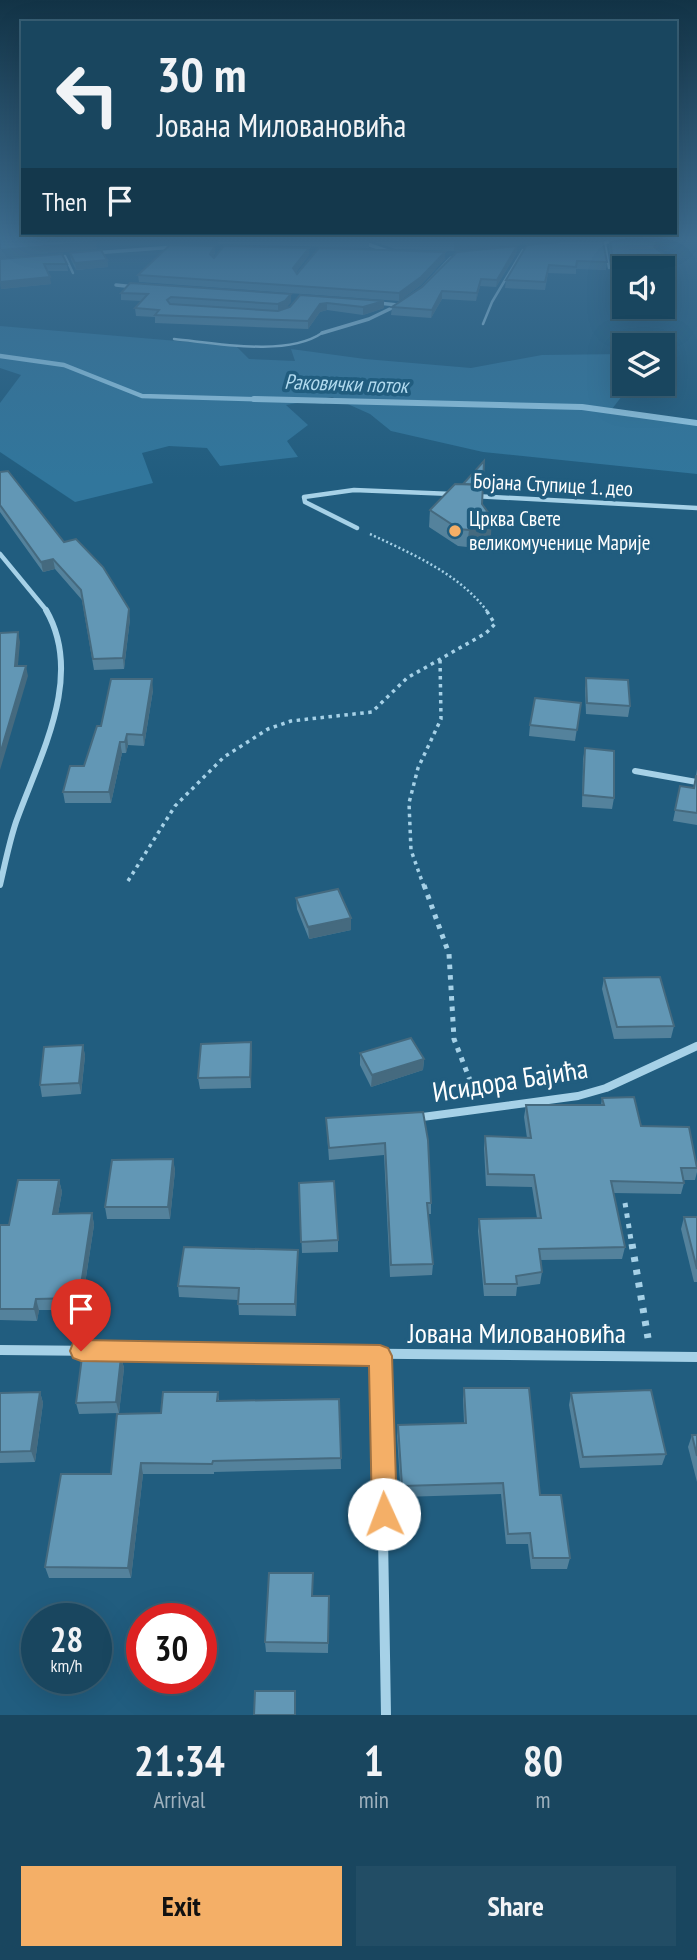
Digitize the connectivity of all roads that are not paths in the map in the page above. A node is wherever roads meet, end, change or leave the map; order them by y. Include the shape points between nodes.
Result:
1 (371, 318) edge
2 (485, 318) edge
3 (483, 324) dead end
4 (322, 332) joint
5 (174, 339) dead end
6 (454, 495) edge
7 (467, 495) edge
8 (697, 508) edge
9 (357, 528) road end
10 (0, 554) edge
11 (635, 771) dead end
12 (697, 782) edge
13 (0, 885) edge
14 (697, 1046) edge
15 (404, 1120) edge
16 (0, 1350) edge
17 (380, 1356) junction
18 (697, 1357) edge
19 (386, 1715) edge

1 - 4 street
2 - 3 lane
4 - 5 lane via 313,339 276,346
6 - 9 street, Бојана Ступице 1. део via 366,491 304,497 305,502
7 - 8 street, Бојана Ступице 1. део
10 - 13 street via 45,609 56,631 62,661 59,690
11 - 12 street
14 - 15 street, Исидора Бајића via 578,1096
16 - 17 street, Јована Миловановића
17 - 18 street, Јована Миловановића
17 - 19 street

